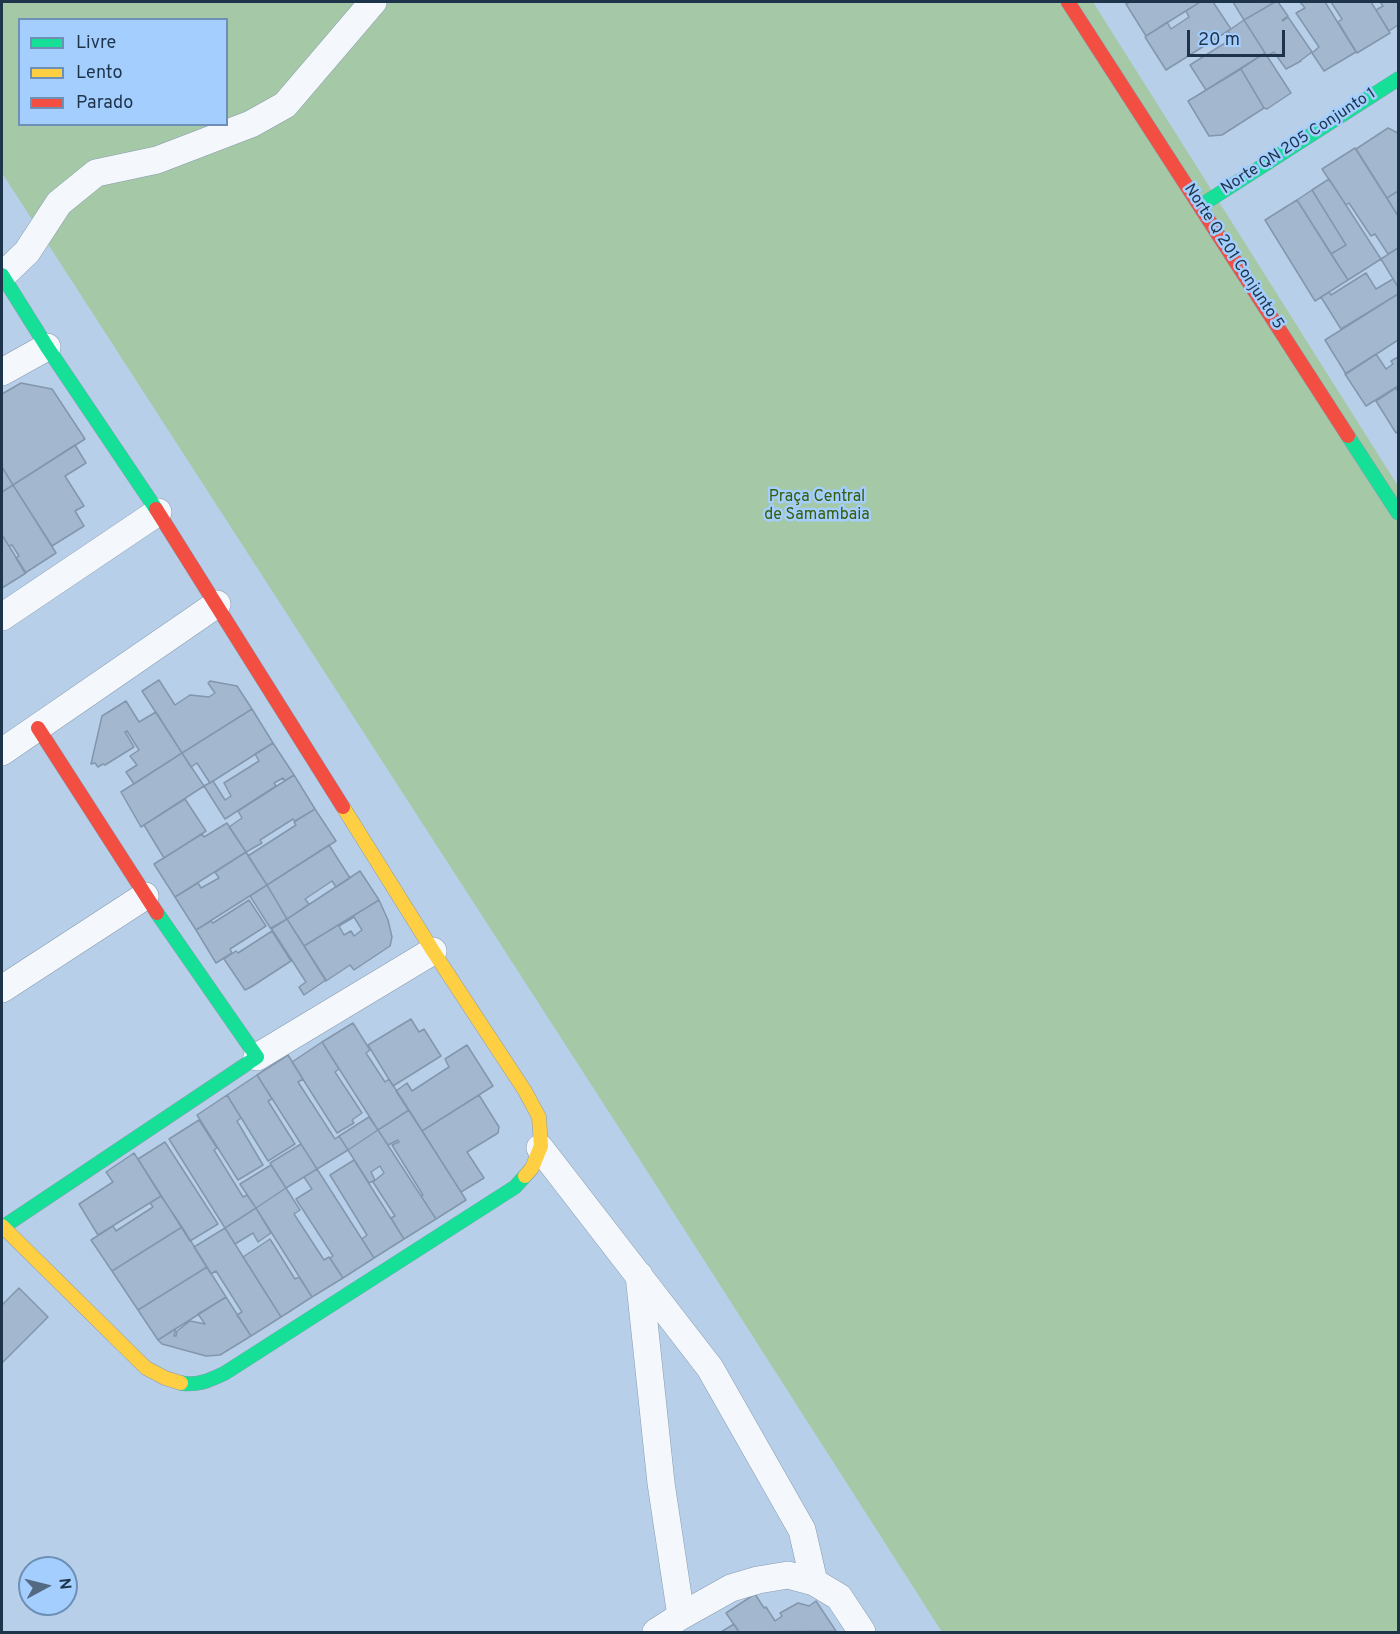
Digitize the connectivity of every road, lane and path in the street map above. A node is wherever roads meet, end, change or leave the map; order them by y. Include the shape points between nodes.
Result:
1 (373, 2) edge
2 (1087, 2) edge
3 (1071, 6) edge
4 (1396, 85) edge
5 (1200, 206) junction
6 (2, 276) edge
7 (47, 347) junction
8 (2, 372) edge
9 (158, 512) junction
10 (1398, 513) edge
11 (217, 604) junction
12 (2, 617) edge
13 (38, 728) junction
14 (2, 752) edge
15 (145, 896) junction
16 (433, 951) junction
17 (2, 989) edge
18 (257, 1057) junction
19 (540, 1148) junction
20 (2, 1226) edge
21 (639, 1274) junction
22 (814, 1582) junction
23 (681, 1616) junction
24 (656, 1632) edge
25 (862, 1632) edge

1 - 6 street via 285,105 251,124 157,160 96,173 59,203 27,252
2 - 3 street
3 - 5 street, Norte Q 201 Conjunto 5
4 - 5 street, Norte QN 205 Conjunto 1
5 - 10 street, Norte Q 201 Conjunto 5
6 - 7 street
7 - 8 street
7 - 9 street
9 - 11 street
9 - 12 street
11 - 13 street
11 - 16 street
13 - 14 street
13 - 15 street
15 - 17 street
15 - 18 street
16 - 18 street
16 - 19 street via 539,1116
18 - 20 street
19 - 20 street via 532,1168 515,1187 202,1384 162,1378 146,1368
19 - 21 street
21 - 22 street via 710,1368 802,1530
21 - 23 street via 661,1483
22 - 23 street via 788,1575 759,1580 731,1588
22 - 25 street via 838,1597
23 - 24 street

